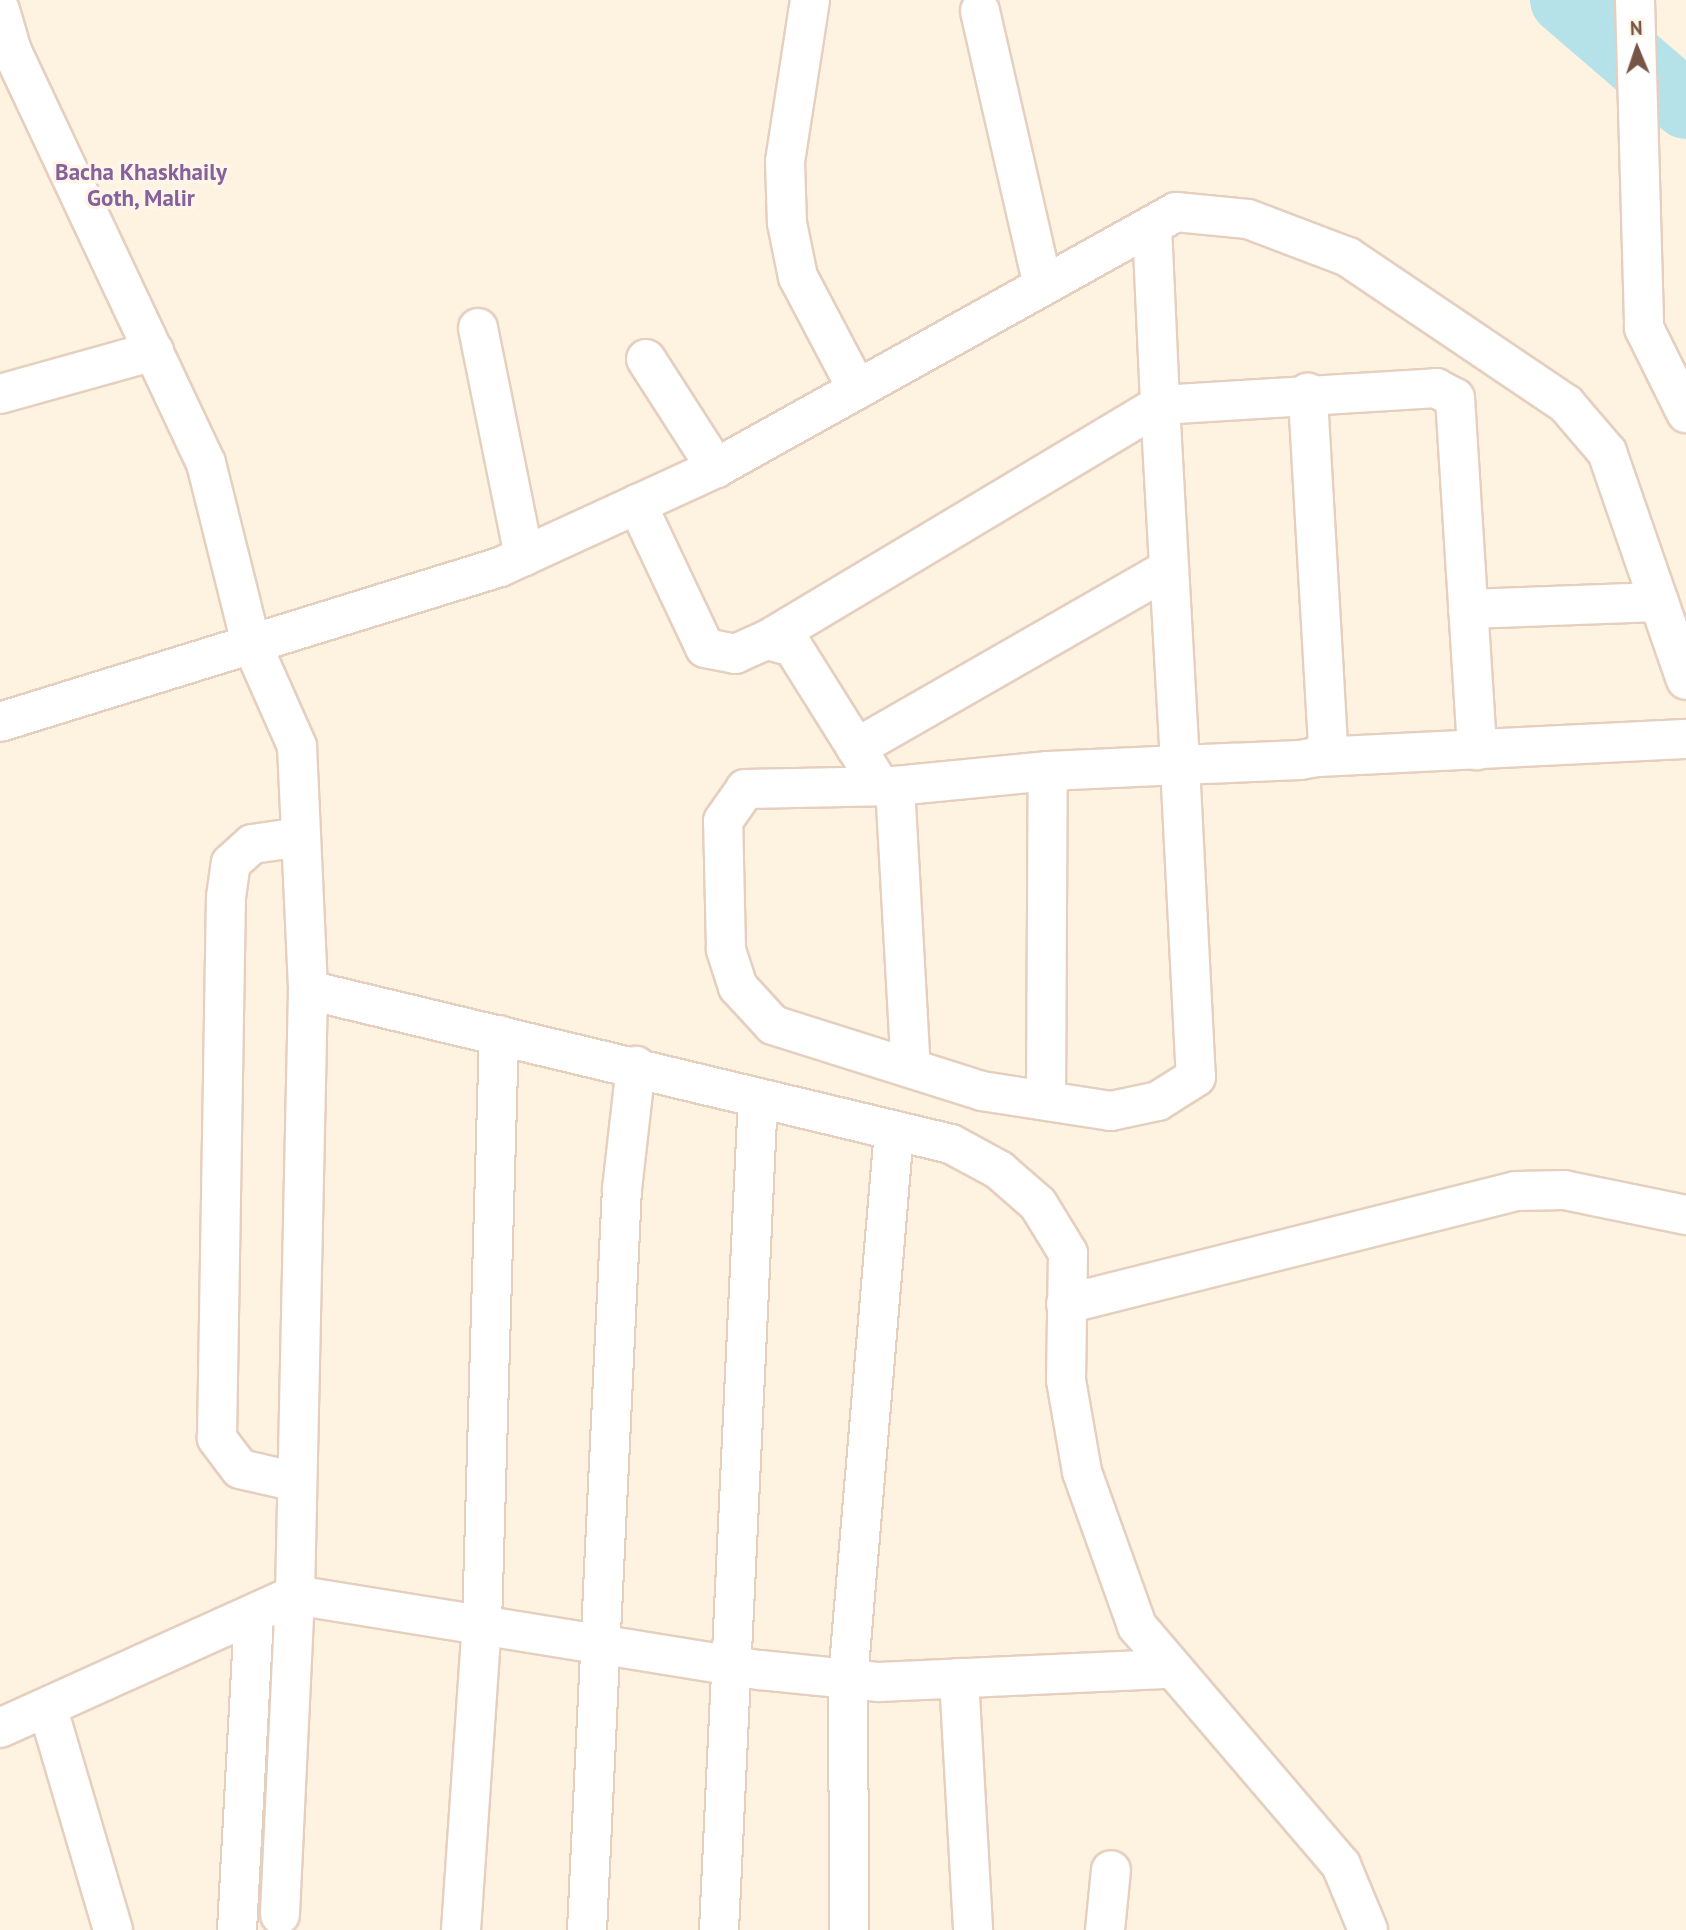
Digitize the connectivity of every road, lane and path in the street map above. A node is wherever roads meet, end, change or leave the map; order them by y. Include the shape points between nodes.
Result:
1 (810, 0) edge
2 (1635, 0) edge
3 (0, 10) edge
4 (980, 11) dead end
5 (1152, 226) junction
6 (1043, 285) junction
7 (478, 328) dead end
8 (154, 352) junction
9 (646, 359) dead end
10 (857, 389) junction
11 (1308, 393) junction
12 (0, 394) edge
13 (1160, 405) junction
14 (1686, 413) edge
15 (716, 468) junction
16 (637, 504) junction
17 (524, 556) junction
18 (1169, 569) junction
19 (1659, 602) junction
20 (1468, 609) junction
21 (250, 640) junction
22 (767, 640) junction
23 (1686, 680) edge
24 (0, 722) edge
25 (1686, 739) edge
26 (856, 748) junction
27 (1477, 750) junction
28 (1317, 757) junction
29 (1180, 765) junction
30 (1048, 771) junction
31 (887, 785) junction
32 (301, 837) junction
33 (308, 990) junction
34 (499, 1035) junction
35 (636, 1066) junction
36 (911, 1068) junction
37 (758, 1098) junction
38 (1046, 1100) junction
39 (894, 1131) junction
40 (1686, 1214) edge
41 (1066, 1304) junction
42 (297, 1482) junction
43 (295, 1595) junction
44 (254, 1614) junction
45 (482, 1624) junction
46 (601, 1645) junction
47 (730, 1665) junction
48 (1170, 1669) junction
49 (959, 1678) junction
50 (848, 1679) junction
51 (48, 1709) junction
52 (0, 1728) edge
53 (1111, 1870) dead end
54 (279, 1915) dead end
55 (113, 1930) edge
56 (237, 1930) edge
57 (461, 1930) edge
58 (587, 1930) edge
59 (719, 1930) edge
60 (849, 1930) edge
61 (973, 1930) edge
62 (1105, 1930) edge
63 (1368, 1930) edge

1 - 10 street via 785,161 787,223 798,277
2 - 14 street via 1644,328
3 - 8 street via 12,51
4 - 6 street
5 - 6 street
5 - 13 street
5 - 19 street via 1176,212 1248,219 1348,257 1566,404 1607,452
6 - 10 street
7 - 17 street
8 - 12 street
8 - 21 street via 206,463
9 - 15 street
10 - 15 street
11 - 13 street
11 - 20 street via 1436,388 1455,398
11 - 28 street via 1328,745
13 - 18 street
13 - 22 street
15 - 16 street
16 - 17 street
16 - 22 street via 705,648 735,654
17 - 21 street
18 - 26 street
18 - 29 street
19 - 20 street
19 - 23 street
20 - 27 street
21 - 24 street
21 - 32 street via 297,746
22 - 26 street via 793,647
25 - 27 street
26 - 31 street
27 - 28 street
28 - 29 street
29 - 30 street
29 - 38 street via 1196,1077 1158,1101 1111,1111
30 - 31 street
30 - 38 street
31 - 36 street
31 - 36 street via 744,789 730,804 722,845 726,949 738,987 773,1025
32 - 33 street
32 - 42 street via 252,844 231,863 226,897 217,1438 240,1469
33 - 34 street
33 - 42 street
34 - 35 street
34 - 45 street
35 - 37 street
35 - 46 street via 622,1189
36 - 38 street via 982,1091
37 - 39 street
37 - 47 street
39 - 41 street via 951,1144 999,1170 1038,1204 1068,1253
39 - 50 street
40 - 41 street via 1564,1190 1516,1191
41 - 48 street via 1066,1380 1082,1472 1138,1626
42 - 43 street
43 - 44 street
43 - 45 street
43 - 54 street
44 - 51 street
44 - 56 street
45 - 46 street
45 - 57 street
46 - 47 street
46 - 58 street
47 - 50 street
47 - 59 street
48 - 49 street
48 - 63 street via 1341,1865
49 - 50 street
49 - 61 street
50 - 60 street
51 - 52 street
51 - 55 street
53 - 62 street

